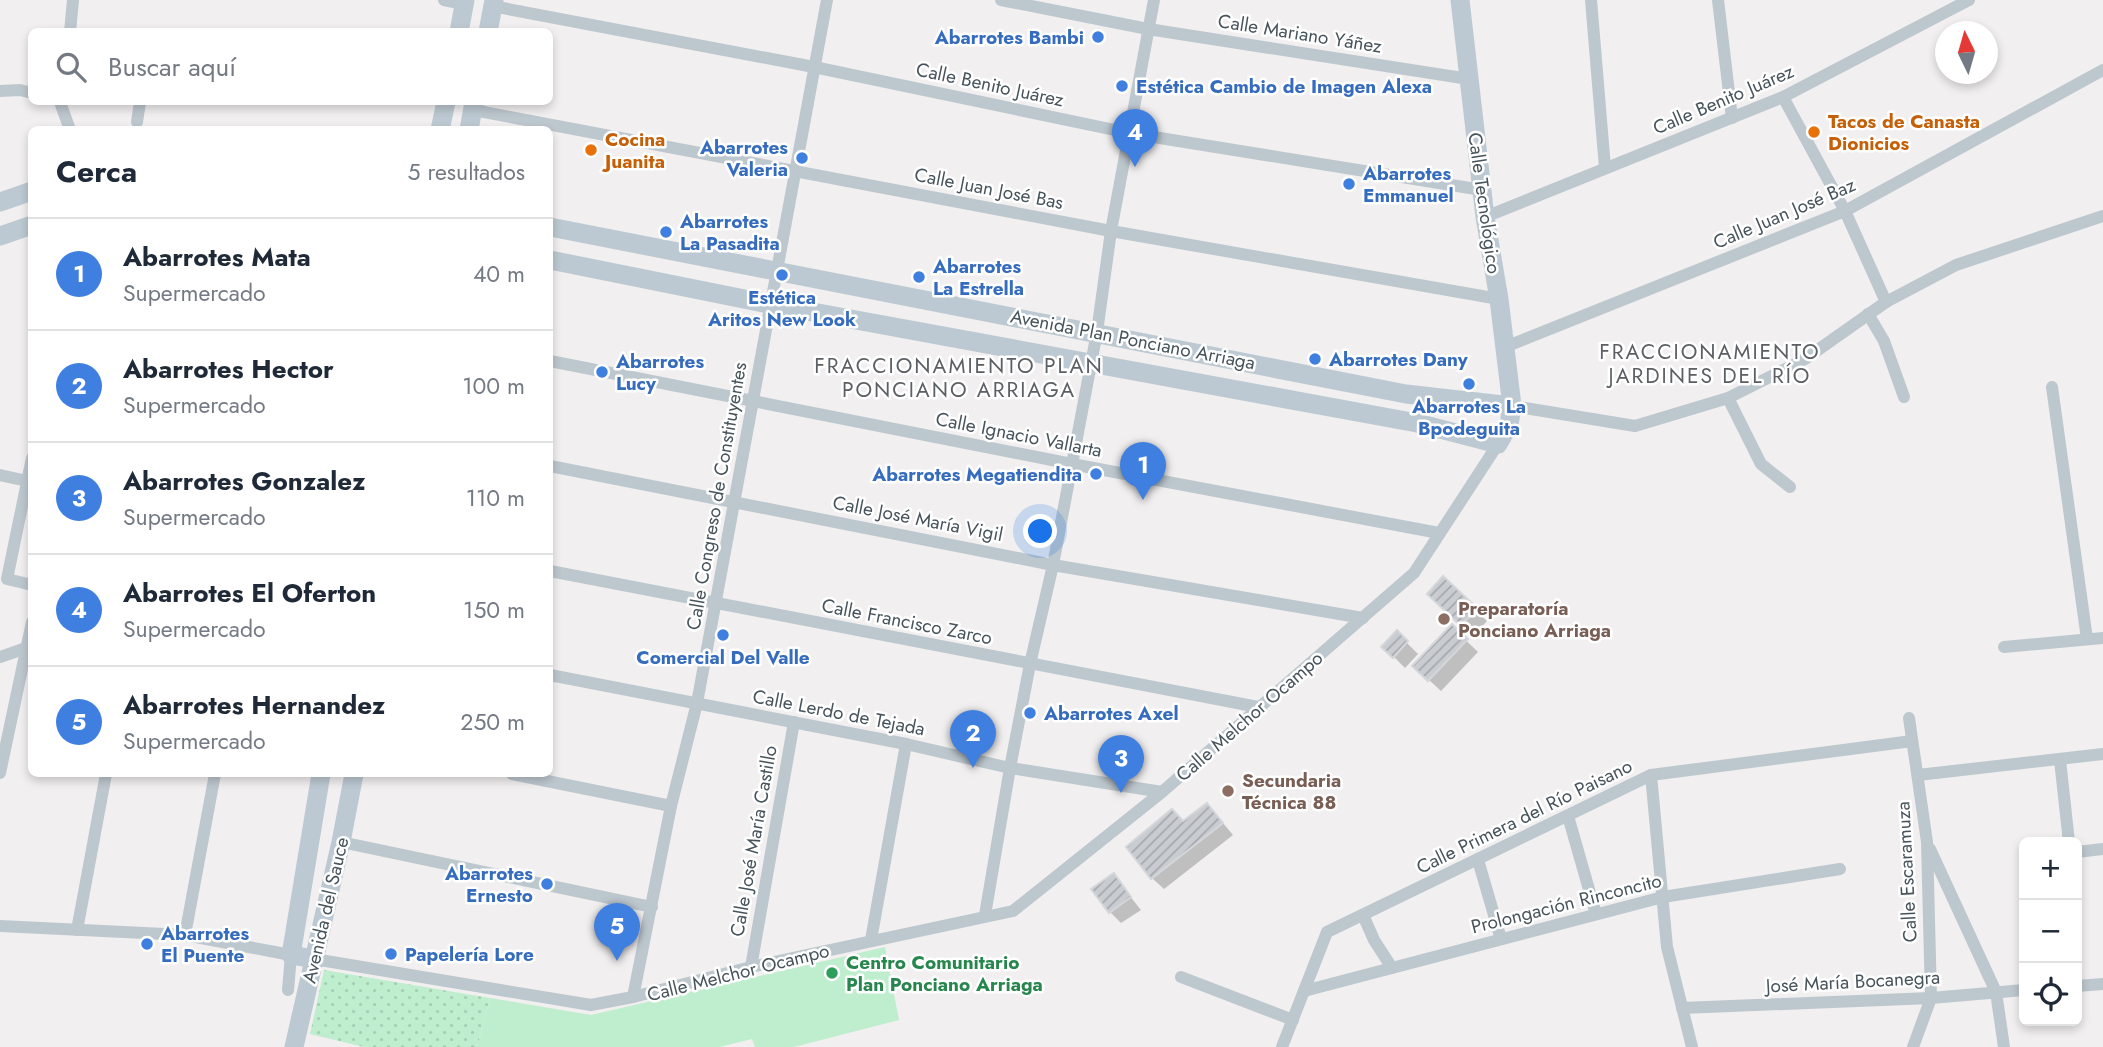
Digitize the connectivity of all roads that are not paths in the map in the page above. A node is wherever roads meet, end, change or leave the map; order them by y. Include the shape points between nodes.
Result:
1 (73, 0) edge
2 (444, 0) edge
3 (827, 0) edge
4 (1001, 0) edge
5 (1154, 0) edge
6 (1460, 0) edge
7 (1591, 0) edge
8 (1718, 0) edge
9 (1969, 0) edge
10 (465, 2) edge
11 (493, 3) edge
12 (70, 28) edge
13 (460, 28) edge
14 (489, 28) edge
15 (1148, 29) junction
16 (814, 67) junction
17 (2103, 70) edge
18 (1469, 79) junction
19 (0, 90) edge
20 (28, 92) edge
21 (1783, 97) junction
22 (61, 105) edge
23 (140, 105) edge
24 (442, 105) edge
25 (472, 114) edge
26 (1732, 118) junction
27 (137, 122) dead end
28 (68, 126) edge
29 (440, 126) edge
30 (541, 126) edge
31 (553, 128) edge
32 (1129, 133) junction
33 (1605, 169) junction
34 (794, 170) junction
35 (1482, 190) junction
36 (28, 192) edge
37 (0, 202) edge
38 (1845, 211) junction
39 (2103, 216) edge
40 (1485, 217) junction
41 (28, 226) edge
42 (553, 228) edge
43 (1111, 231) junction
44 (0, 236) edge
45 (553, 261) edge
46 (777, 270) junction
47 (1499, 299) junction
48 (1886, 302) junction
49 (769, 304) junction
50 (1868, 314) junction
51 (1097, 332) junction
52 (1505, 347) junction
53 (553, 362) edge
54 (1090, 364) junction
55 (2052, 387) dead end
56 (1406, 394) junction
57 (1904, 397) dead end
58 (1728, 398) junction
59 (754, 400) junction
60 (1512, 406) junction
61 (1417, 423) junction
62 (1498, 444) junction
63 (1072, 464) junction
64 (553, 467) edge
65 (0, 475) edge
66 (28, 476) edge
67 (27, 481) junction
68 (1790, 487) dead end
69 (735, 501) junction
70 (1439, 533) junction
71 (1054, 565) junction
72 (553, 572) edge
73 (28, 584) edge
74 (716, 603) junction
75 (1363, 618) junction
76 (2103, 638) edge
77 (28, 639) edge
78 (2087, 639) junction
79 (2004, 647) dead end
80 (26, 648) junction
81 (0, 657) edge
82 (1030, 664) junction
83 (553, 676) edge
84 (697, 703) junction
85 (1258, 707) junction
86 (1909, 718) dead end
87 (794, 722) junction
88 (1912, 741) junction
89 (906, 744) junction
90 (2103, 754) edge
91 (2060, 760) junction
92 (1010, 768) junction
93 (0, 773) edge
94 (1651, 775) junction
95 (1918, 775) junction
96 (105, 777) edge
97 (214, 777) edge
98 (320, 777) edge
99 (353, 777) edge
100 (527, 777) edge
101 (1162, 792) junction
102 (671, 806) junction
103 (1568, 817) junction
104 (2068, 837) edge
105 (341, 842) junction
106 (1927, 842) junction
107 (2103, 849) edge
108 (2082, 851) edge
109 (1478, 860) junction
110 (1840, 869) dead end
111 (1663, 897) junction
112 (652, 907) junction
113 (1596, 914) junction
114 (985, 915) junction
115 (1363, 915) junction
116 (0, 926) edge
117 (77, 930) junction
118 (185, 935) junction
119 (1502, 939) junction
120 (871, 940) junction
121 (290, 956) junction
122 (314, 958) junction
123 (751, 967) junction
124 (1392, 968) junction
125 (1181, 977) dead end
126 (2103, 984) edge
127 (2082, 986) edge
128 (288, 990) dead end
129 (2019, 990) edge
130 (1304, 991) junction
131 (1996, 992) junction
132 (634, 997) junction
133 (1931, 998) junction
134 (1682, 1008) junction
135 (1293, 1020) junction
136 (294, 1047) edge
137 (1282, 1047) edge
138 (1692, 1047) edge
139 (1913, 1047) edge
140 (2004, 1047) edge

1 - 12 street
2 - 10 street
3 - 16 street, Calle Congreso de Constituyentes
4 - 15 street, Calle Mariano Yáñez
5 - 15 street
6 - 18 street, Calle Tecnológico
7 - 33 street
8 - 26 street
9 - 21 street, Calle Benito Juárez
10 - 13 street
11 - 14 street
11 - 16 street, Calle Benito Juárez
15 - 18 street, Calle Mariano Yáñez
15 - 32 street
16 - 32 street, Calle Benito Juárez
16 - 34 street, Calle Congreso de Constituyentes
17 - 38 street, Calle Juan José Baz
18 - 35 street, Calle Tecnológico
19 - 20 street
21 - 26 street, Calle Benito Juárez
21 - 38 street
22 - 28 street
23 - 27 street
24 - 29 street
25 - 30 street, Calle Juan José Bas
26 - 33 street, Calle Benito Juárez
31 - 34 street, Calle Juan José Bas
32 - 35 street, Calle Benito Juárez
32 - 43 street
33 - 40 street, Calle Benito Juárez
34 - 43 street, Calle Juan José Bas
34 - 46 street, Calle Congreso de Constituyentes
35 - 40 street, Calle Tecnológico
36 - 37 street
38 - 48 street
38 - 52 street, Calle Juan José Baz
39 - 48 street via 1956,265
40 - 47 street, Calle Tecnológico
41 - 44 street
42 - 46 street, Avenida Plan Ponciano Arriaga
43 - 47 street, Calle Juan José Bas
43 - 51 street
45 - 49 street, Avenida Plan Ponciano Arriaga
46 - 49 street, Calle Congreso de Constituyentes
46 - 51 street, Avenida Plan Ponciano Arriaga
47 - 52 street, Calle Tecnológico
48 - 50 street
49 - 54 street, Avenida Plan Ponciano Arriaga
49 - 59 street, Calle Congreso de Constituyentes
50 - 57 street via 1884,341
50 - 58 street via 1805,359
51 - 54 street
51 - 56 street, Avenida Plan Ponciano Arriaga
52 - 60 street, Calle Tecnológico
53 - 59 street, Calle Ignacio Vallarta
54 - 61 street, Avenida Plan Ponciano Arriaga
54 - 63 street
55 - 78 street
56 - 60 street, Avenida Plan Ponciano Arriaga
56 - 61 street
58 - 60 street via 1635,426
58 - 68 street via 1761,464
59 - 63 street, Calle Ignacio Vallarta
59 - 69 street, Calle Congreso de Constituyentes
60 - 62 street, Calle Melchor Ocampo via 1509,425
61 - 62 street, Avenida Plan Ponciano Arriaga
62 - 70 street, Calle Melchor Ocampo
63 - 70 street, Calle Ignacio Vallarta
63 - 71 street
64 - 69 street, Calle José María Vigil
65 - 67 street
66 - 67 street
67 - 73 street via 7,579
69 - 71 street, Calle José María Vigil
69 - 74 street, Calle Congreso de Constituyentes
70 - 75 street, Calle Melchor Ocampo via 1414,573
71 - 75 street, Calle José María Vigil
71 - 82 street
72 - 74 street, Calle Francisco Zarco
74 - 82 street, Calle Francisco Zarco
74 - 84 street, Calle Congreso de Constituyentes
75 - 85 street, Calle Melchor Ocampo
76 - 78 street
77 - 80 street
78 - 79 street
80 - 81 street
80 - 93 street
82 - 85 street, Calle Francisco Zarco
82 - 92 street
83 - 84 street, Calle Lerdo de Tejada
84 - 87 street, Calle Lerdo de Tejada
84 - 102 street, Calle Congreso de Constituyentes
85 - 101 street, Calle Melchor Ocampo
86 - 88 street, Calle Escaramuza
87 - 89 street, Calle Lerdo de Tejada
87 - 123 street, Calle José María Castillo
88 - 94 street, Calle Primera del Río Paisano
88 - 95 street, Calle Escaramuza
89 - 92 street, Calle Lerdo de Tejada
89 - 120 street
90 - 91 street
91 - 95 street
91 - 104 street
92 - 101 street, Calle Lerdo de Tejada
92 - 114 street
94 - 103 street, Calle Primera del Río Paisano
94 - 111 street
95 - 106 street, Calle Escaramuza
96 - 117 street
97 - 118 street
98 - 121 street, Avenida del Sauce
99 - 105 street, Avenida del Sauce
100 - 102 street
101 - 114 street, Calle Melchor Ocampo via 1013,911
102 - 112 street, Calle Congreso de Constituyentes
103 - 109 street, Calle Primera del Río Paisano
103 - 113 street
105 - 112 street
105 - 122 street, Avenida del Sauce
106 - 131 street
106 - 133 street, Calle Escaramuza
107 - 108 street
109 - 115 street, Calle Primera del Río Paisano
109 - 119 street
110 - 111 street, Prolongación Rinconcito
111 - 113 street, Prolongación Rinconcito
111 - 134 street via 1667,947
112 - 132 street, Calle Congreso de Constituyentes
113 - 119 street, Prolongación Rinconcito
114 - 120 street, Calle Melchor Ocampo
115 - 124 street
115 - 130 street, Calle Primera del Río Paisano via 1328,932
116 - 117 street
117 - 118 street
118 - 121 street
119 - 124 street, Prolongación Rinconcito
120 - 123 street, Calle Melchor Ocampo
121 - 122 street, Calle Melchor Ocampo
121 - 128 street, Avenida del Sauce
122 - 132 street, Calle Melchor Ocampo via 591,1005
122 - 136 street, Avenida del Sauce
123 - 132 street, Calle Melchor Ocampo
124 - 130 street, Prolongación Rinconcito
125 - 135 street
126 - 127 street
129 - 131 street, José María Bocanegra
130 - 135 street
131 - 133 street, José María Bocanegra
131 - 140 street
133 - 134 street, José María Bocanegra
133 - 139 street, Calle Escaramuza
134 - 138 street
135 - 137 street

